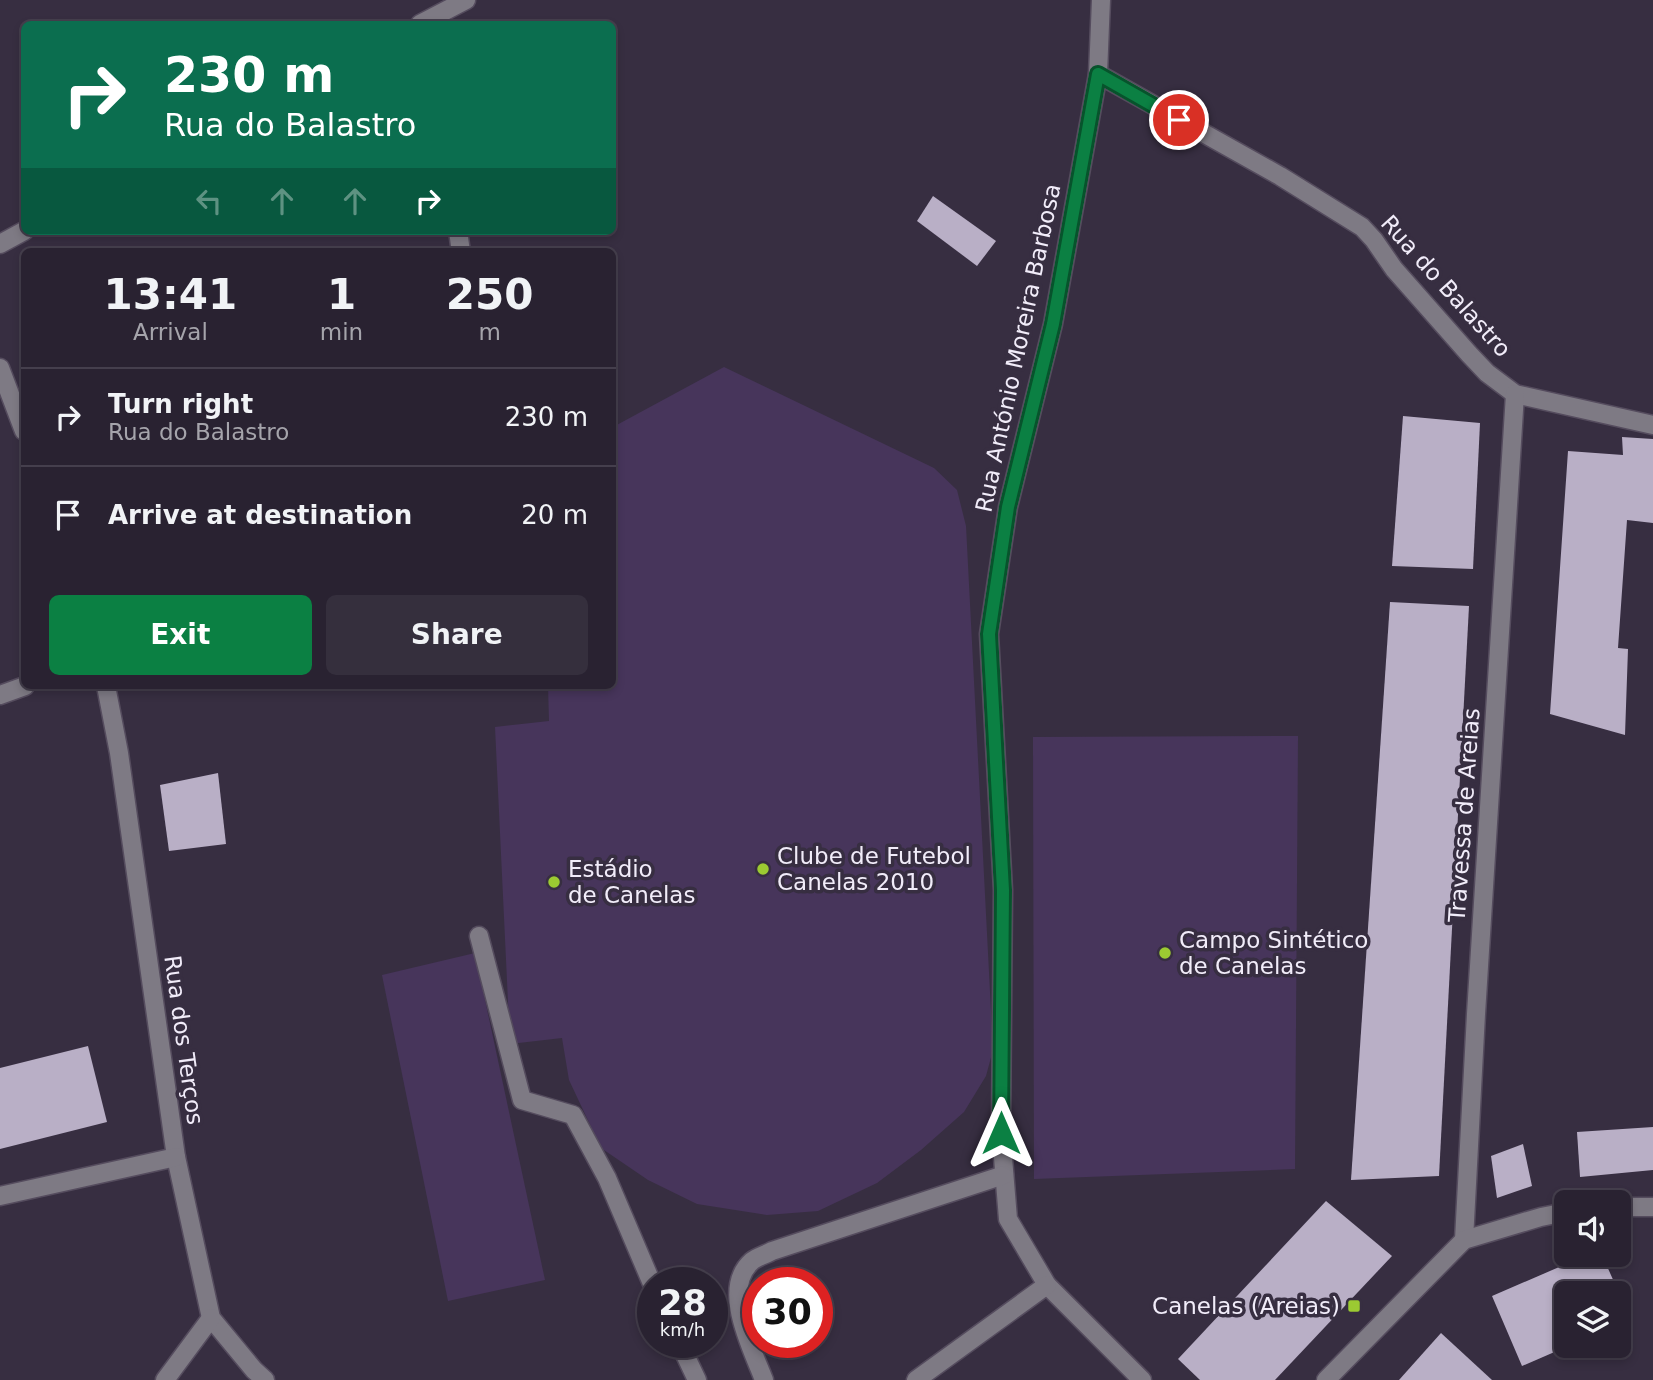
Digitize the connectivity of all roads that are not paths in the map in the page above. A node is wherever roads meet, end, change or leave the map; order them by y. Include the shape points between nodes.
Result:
1 (466, 0) edge
2 (1101, 0) edge
3 (426, 21) edge
4 (1098, 74) junction
5 (21, 233) edge
6 (0, 244) edge
7 (0, 368) edge
8 (1515, 394) junction
9 (21, 423) edge
10 (1653, 425) edge
11 (21, 687) edge
12 (107, 689) edge
13 (0, 695) edge
14 (479, 936) dead end
15 (176, 1157) junction
16 (1004, 1175) junction
17 (0, 1196) edge
18 (1653, 1207) edge
19 (1631, 1208) edge
20 (1554, 1214) edge
21 (1464, 1240) junction
22 (645, 1267) edge
23 (1047, 1285) junction
24 (211, 1318) junction
25 (687, 1358) edge
26 (256, 1377) edge
27 (165, 1380) edge
28 (697, 1380) edge
29 (764, 1380) edge
30 (916, 1380) edge
31 (1142, 1380) edge
32 (1326, 1380) edge

1 - 3 street
2 - 4 street
4 - 8 street, Rua do Balastro via 1280,176 1362,228 1487,373
4 - 16 street, Rua António Moreira Barbosa via 1053,324 1008,507 989,634 1003,890
5 - 6 street
7 - 9 street
8 - 10 street, Rua do Balastro
8 - 21 street, Travessa de Areias
11 - 13 street
12 - 15 street, Rua dos Terços
14 - 22 street via 522,1100 573,1115 607,1178
15 - 17 street
15 - 24 street, Rua dos Terços
16 - 23 street, Rua António Moreira Barbosa via 1008,1219
16 - 29 street via 752,1261 739,1282 740,1318
18 - 19 street
20 - 21 street
21 - 32 street
23 - 30 street
23 - 31 street, Rua António Moreira Barbosa
24 - 26 street, Rua dos Terços
24 - 27 street
25 - 28 street

